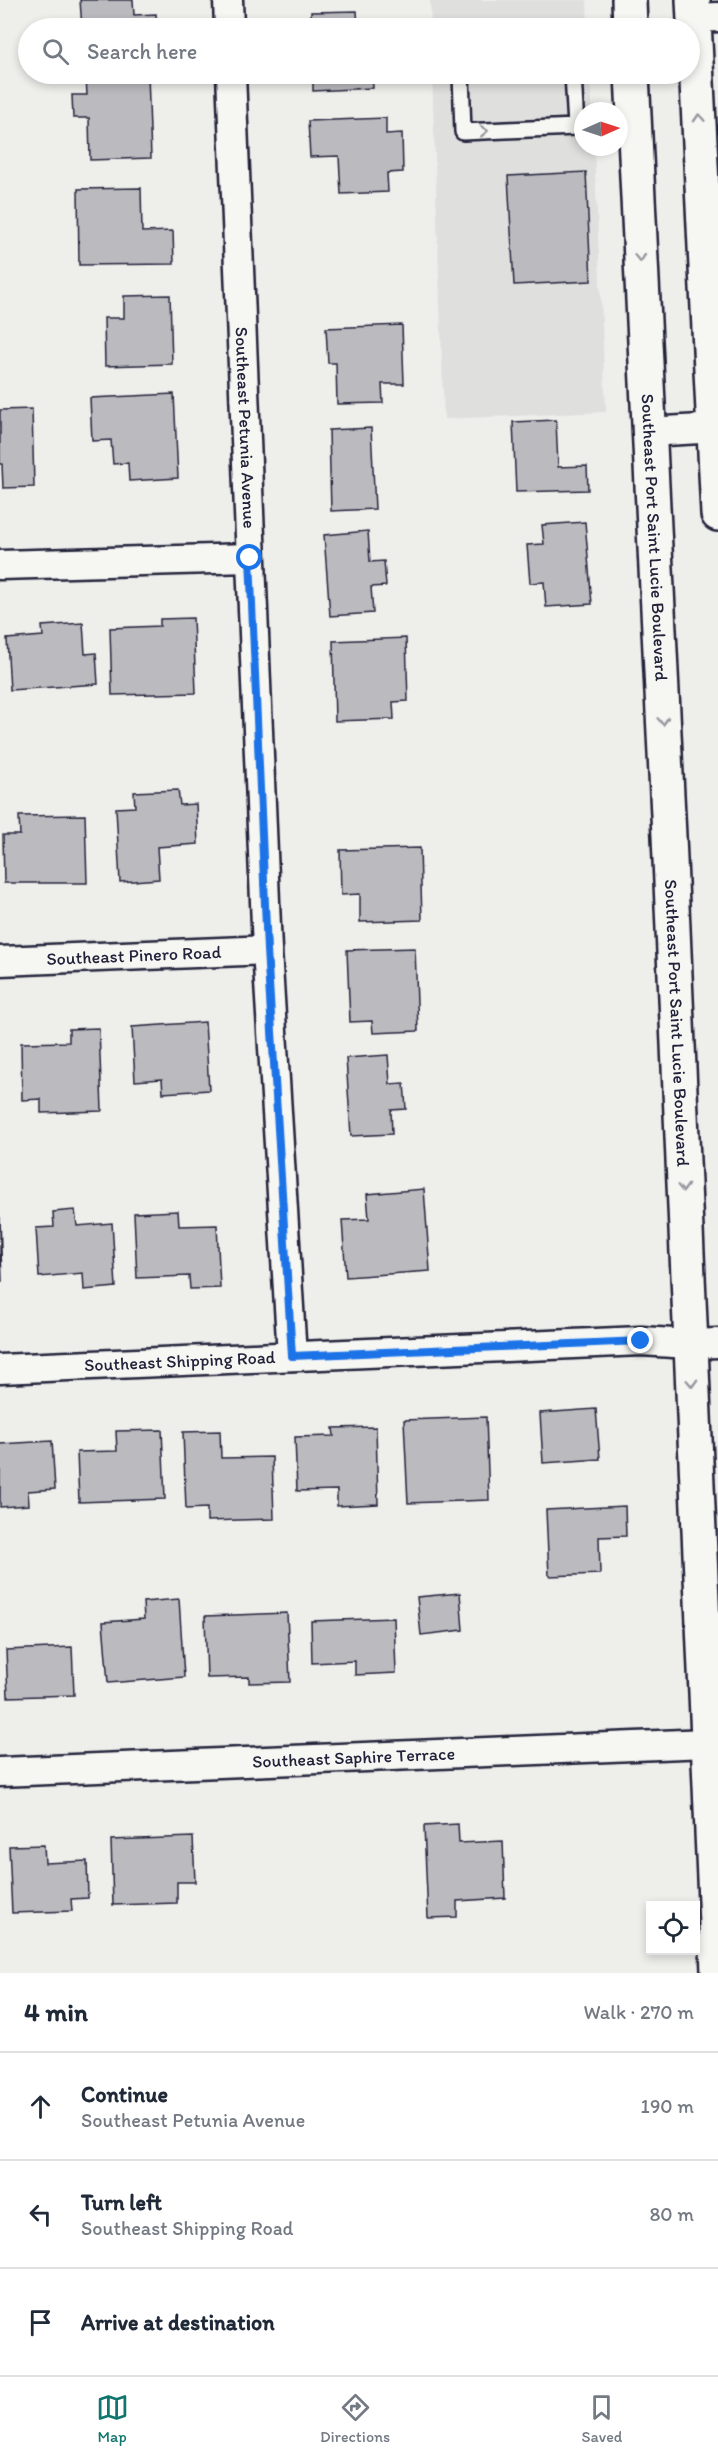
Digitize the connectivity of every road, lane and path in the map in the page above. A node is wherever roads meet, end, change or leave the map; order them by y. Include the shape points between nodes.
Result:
1 (228, 0) edge
2 (629, 0) edge
3 (702, 12) edge
4 (229, 18) edge
5 (630, 18) edge
6 (231, 84) edge
7 (461, 84) edge
8 (574, 84) edge
9 (632, 84) edge
10 (716, 428) edge
11 (648, 432) junction
12 (718, 513) edge
13 (250, 558) junction
14 (0, 565) edge
15 (267, 950) junction
16 (0, 962) edge
17 (704, 1343) edge
18 (292, 1356) junction
19 (0, 1370) edge
20 (707, 1743) junction
21 (0, 1772) edge
22 (718, 1971) edge

1 - 4 street
2 - 5 main road
10 -> 3 main road
6 - 13 street, Southeast Petunia Avenue
7 -> 8 lane via 463,132 576,127
9 -> 11 main road, Southeast Port Saint Lucie Boulevard
10 - 11 street
10 - 12 main road
11 -> 17 main road, Southeast Port Saint Lucie Boulevard via 669,836
13 - 14 street
13 - 15 street, Southeast Petunia Avenue
15 - 16 street, Southeast Pinero Road
15 - 18 street, Southeast Petunia Avenue
17 - 18 street, Southeast Shipping Road via 641,1341
17 -> 20 main road, Southeast Port Saint Lucie Boulevard
18 - 19 street, Southeast Shipping Road
20 - 21 street, Southeast Saphire Terrace
20 - 22 main road, Southeast Port Saint Lucie Boulevard

